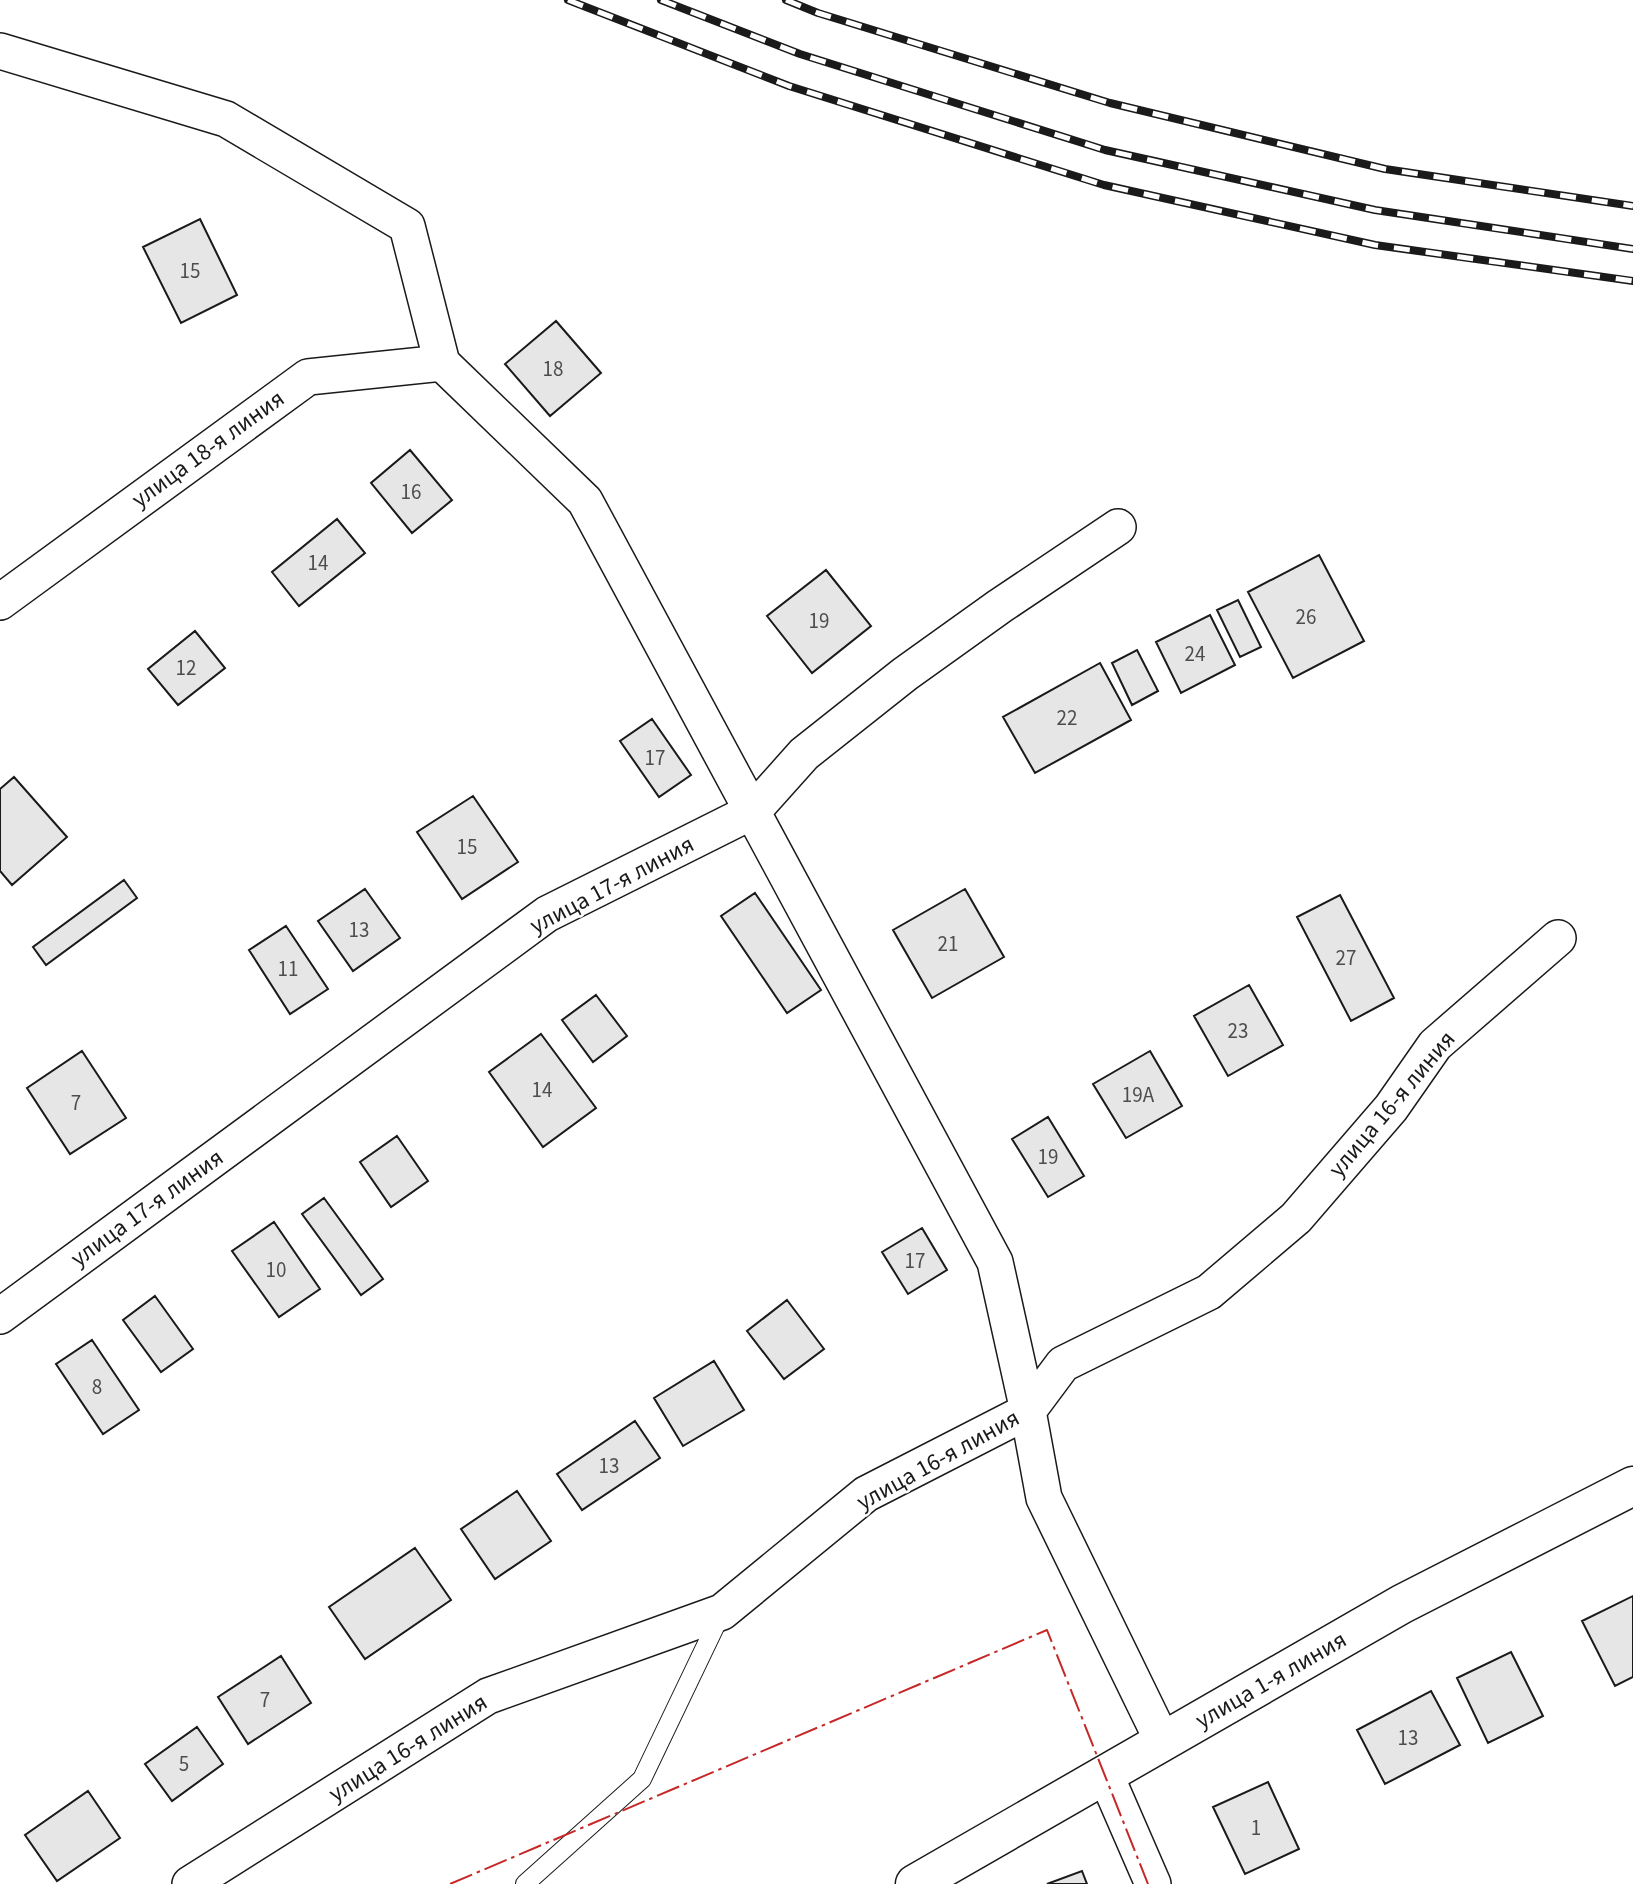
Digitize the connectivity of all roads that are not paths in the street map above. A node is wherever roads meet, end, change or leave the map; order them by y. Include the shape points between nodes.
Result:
1 (0, 51) edge
2 (442, 363) junction
3 (1118, 527) dead end
4 (0, 602) edge
5 (753, 811) junction
6 (1558, 938) dead end
7 (0, 1316) edge
8 (1028, 1411) junction
9 (1633, 1486) edge
10 (722, 1612) junction
11 (1163, 1742) junction
12 (1106, 1776) junction
13 (190, 1884) edge
14 (525, 1884) edge
15 (915, 1884) edge
16 (1153, 1884) edge

1 - 2 street via 226,119 407,226
2 - 4 street, улица 18-я линия via 308,377
2 - 5 street via 585,501
3 - 5 street, улица 17-я линия via 905,674 804,754
5 - 7 street, улица 17-я линия via 547,914
5 - 8 street via 995,1262
6 - 8 street, улица 16-я линия via 1435,1045 1391,1108 1296,1219 1209,1292 1063,1364
8 - 10 street, улица 16-я линия via 866,1494
8 - 11 street via 1044,1498
9 - 11 street, улица 1-я линия via 1402,1604
10 - 13 street, улица 16-я линия via 488,1696
10 - 14 lane via 642,1779
11 - 12 street, улица 1-я линия
12 - 15 street, улица 1-я линия
12 - 16 street

